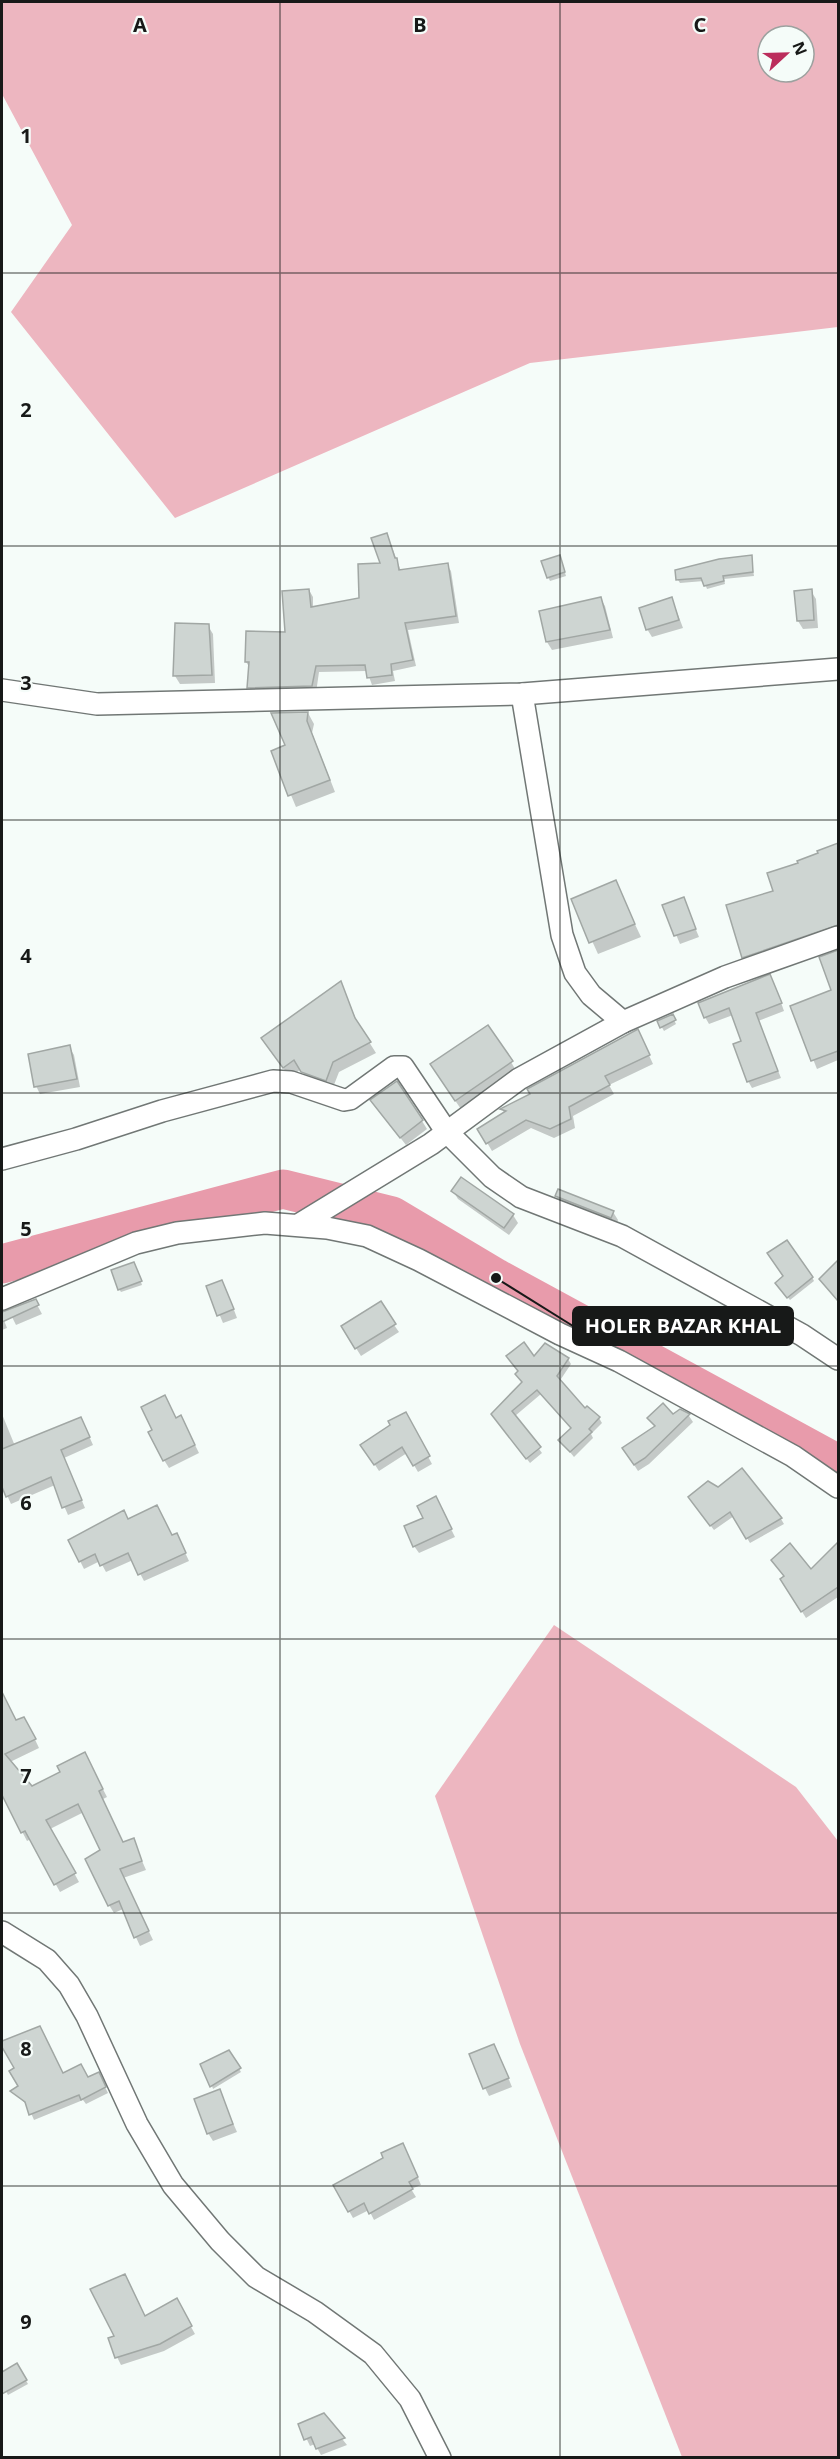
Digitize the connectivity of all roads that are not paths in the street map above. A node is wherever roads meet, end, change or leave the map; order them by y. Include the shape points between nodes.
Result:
1 (838, 669) edge
2 (2, 690) edge
3 (522, 694) junction
4 (838, 937) edge
5 (622, 1022) junction
6 (446, 1131) junction
7 (2, 1159) edge
8 (306, 1220) junction
9 (2, 1299) edge
10 (838, 1359) edge
11 (838, 1487) edge
12 (2, 1932) edge
13 (440, 2457) edge

1 - 3 street
2 - 3 street via 97,704
3 - 5 street via 562,935 575,973 591,995
4 - 5 street via 726,977
5 - 6 street via 519,1079
6 - 7 street via 403,1067 394,1067 350,1099 291,1082 273,1081
6 - 8 street
6 - 10 street via 492,1178 521,1197 622,1236 802,1335
8 - 9 street via 234,1225 136,1243
8 - 11 street via 367,1236 419,1260 619,1361 793,1456
12 - 13 street via 47,1960 69,1985 137,2124 173,2185 256,2277 315,2312 373,2354 410,2399

